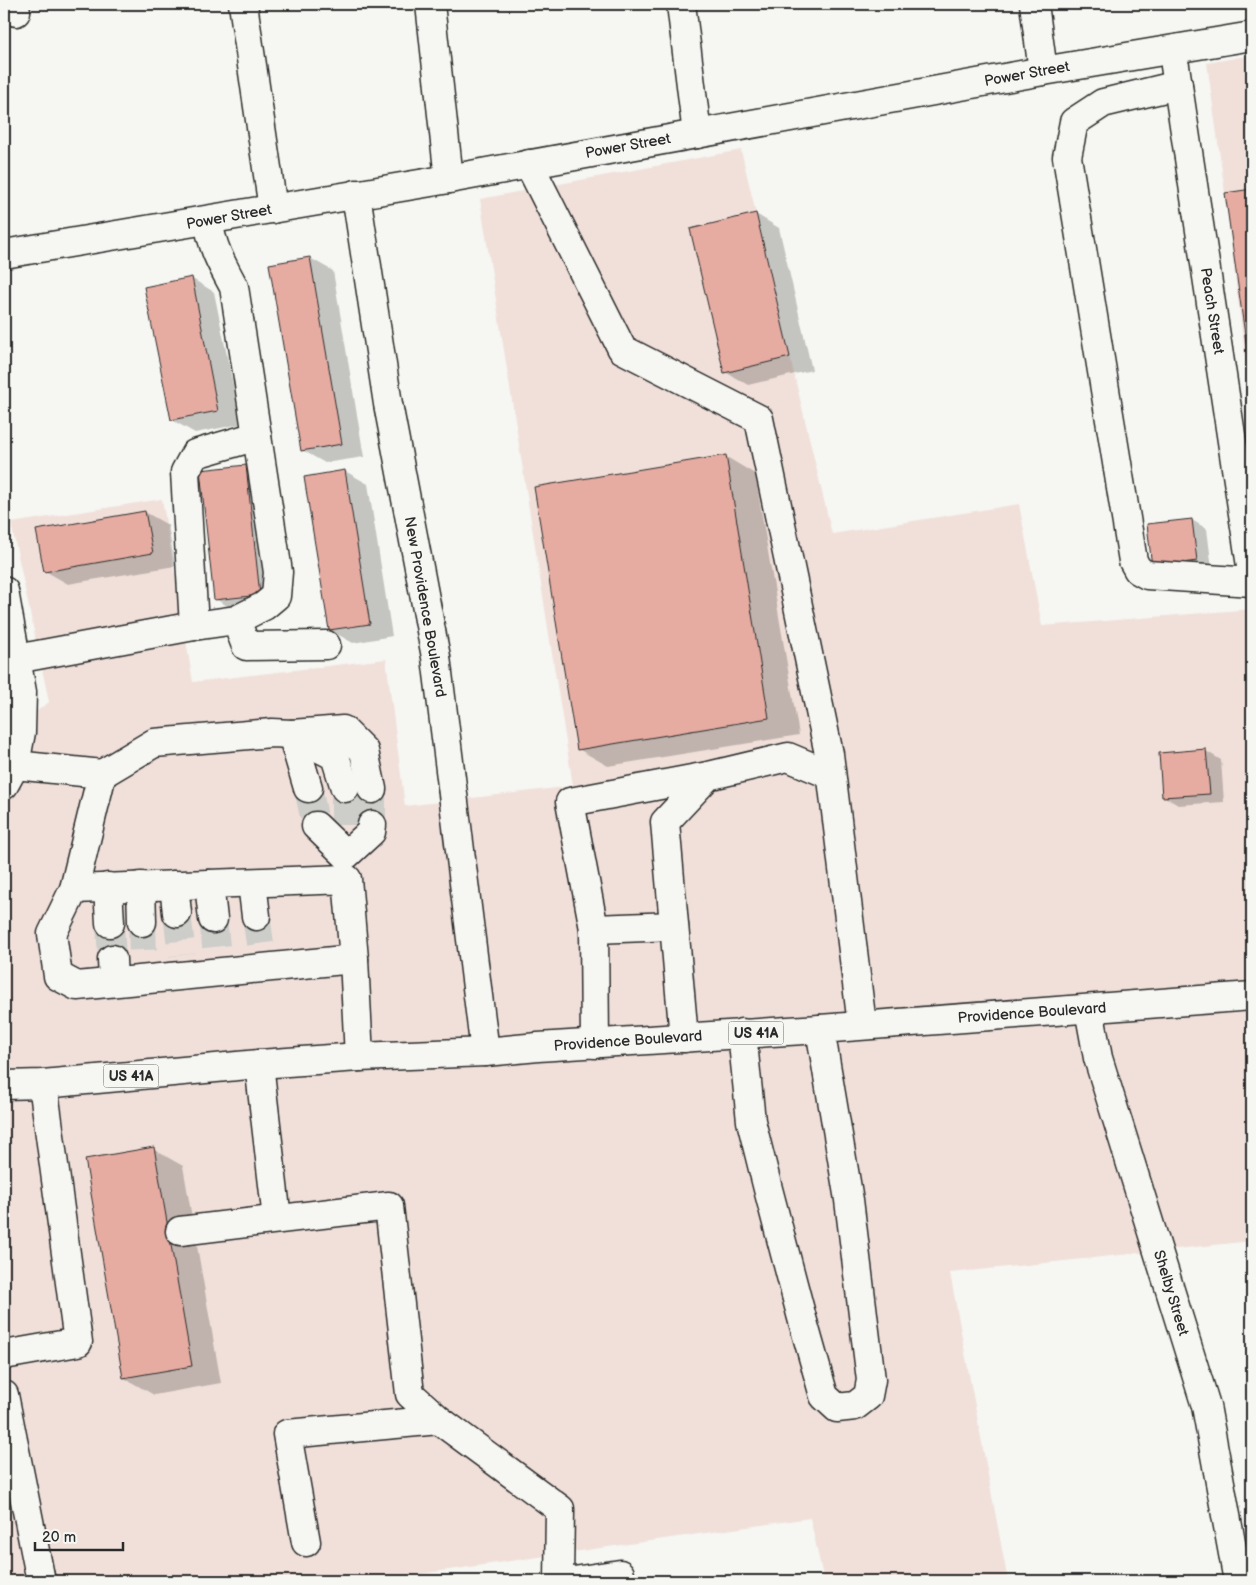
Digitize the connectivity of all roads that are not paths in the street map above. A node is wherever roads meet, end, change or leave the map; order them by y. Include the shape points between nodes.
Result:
1 (243, 4) edge
2 (430, 4) edge
3 (681, 4) edge
4 (1034, 4) edge
5 (1252, 36) edge
6 (1172, 50) junction
7 (1043, 71) junction
8 (1178, 85) junction
9 (696, 134) junction
10 (529, 164) junction
11 (449, 179) junction
12 (356, 194) junction
13 (273, 209) junction
14 (208, 220) junction
15 (4, 254) edge
16 (257, 436) junction
17 (1245, 473) edge
18 (1252, 572) edge
19 (1252, 582) edge
20 (4, 591) edge
21 (236, 620) junction
22 (194, 626) junction
23 (326, 645) dead end
24 (16, 659) junction
25 (13, 694) edge
26 (292, 734) junction
27 (102, 774) junction
28 (10, 775) edge
29 (832, 775) junction
30 (708, 776) junction
31 (308, 788) tunnel mouth
32 (345, 788) tunnel mouth
33 (372, 789) tunnel mouth
34 (345, 825) tunnel mouth
35 (372, 825) tunnel mouth
36 (316, 826) tunnel mouth
37 (346, 867) junction
38 (252, 882) junction
39 (209, 884) junction
40 (174, 885) junction
41 (141, 886) junction
42 (108, 887) junction
43 (74, 889) junction
44 (177, 913) tunnel mouth
45 (256, 916) tunnel mouth
46 (214, 919) tunnel mouth
47 (142, 922) tunnel mouth
48 (110, 923) tunnel mouth
49 (674, 926) junction
50 (594, 929) junction
51 (354, 959) junction
52 (1252, 996) edge
53 (1089, 1009) junction
54 (862, 1025) junction
55 (820, 1029) junction
56 (742, 1033) junction
57 (684, 1038) junction
58 (595, 1044) junction
59 (485, 1052) junction
60 (359, 1057) junction
61 (259, 1064) junction
62 (43, 1084) junction
63 (4, 1085) edge
64 (277, 1219) junction
65 (180, 1231) dead end
66 (4, 1355) edge
67 (4, 1395) edge
68 (439, 1420) junction
69 (11, 1471) edge
70 (306, 1542) dead end
71 (621, 1578) edge
72 (41, 1581) edge
73 (559, 1581) edge
74 (574, 1581) edge
75 (1238, 1581) edge

1 - 13 main road
2 - 11 main road
3 - 9 main road
4 - 7 main road
5 - 6 main road, Power Street
6 - 7 main road, Power Street
6 - 8 main road, Peach Street
7 - 9 main road, Power Street
8 - 17 main road, Peach Street
8 - 19 main road via 1103,103 1074,122 1067,157 1133,561 1138,570 1147,575
9 - 10 main road, Power Street
10 - 11 main road, Power Street
10 - 29 main road via 622,349 759,419
11 - 12 main road, Power Street
12 - 13 main road, Power Street
12 - 59 main road, New Providence Boulevard via 388,404 436,657
13 - 14 main road, Power Street
14 - 15 main road, Power Street
14 - 16 main road via 218,259 234,287
16 - 21 main road via 278,572 276,596
16 - 22 main road via 195,454 185,472
17 - 18 main road, Peach Street
20 - 24 main road
21 - 22 main road
21 - 23 main road via 246,646
22 - 24 main road
24 - 25 main road
25 - 28 main road via 21,732
26 - 27 main road via 154,743
26 - 31 main road
26 - 32 main road via 335,756
26 - 33 main road via 342,730 364,751
27 - 28 main road
27 - 43 main road
29 - 30 main road via 788,756
29 - 54 main road
30 - 49 main road via 666,822
30 - 50 main road via 570,802
34 - 37 main road
35 - 37 main road via 371,832
36 - 37 main road
37 - 38 main road
37 - 51 main road
38 - 39 main road
38 - 45 main road
39 - 40 main road
39 - 46 main road
40 - 41 main road
40 - 44 main road
41 - 42 main road
41 - 47 main road
42 - 43 main road
42 - 48 main road
43 - 51 main road via 52,934 58,976 77,986 112,971 262,959
49 - 50 main road
49 - 57 main road
50 - 58 main road
51 - 60 main road
52 - 53 main road, Providence Boulevard / US 41A
53 - 54 main road, Providence Boulevard / US 41A
53 - 75 main road, Shelby Street via 1098,1058 1206,1406
54 - 55 main road, Providence Boulevard / US 41A
55 - 56 main road, Providence Boulevard / US 41A
55 - 56 main road via 849,1200 871,1380 868,1396 855,1406 837,1408 824,1396 768,1189 751,1121
56 - 57 main road, Providence Boulevard / US 41A
57 - 58 main road, Providence Boulevard / US 41A
58 - 59 main road, Providence Boulevard / US 41A
59 - 60 main road, Providence Boulevard / US 41A
60 - 61 main road, Providence Boulevard / US 41A
61 - 62 main road, Providence Boulevard / US 41A
61 - 64 main road
62 - 63 main road, Providence Boulevard / US 41A
62 - 66 main road via 78,1342
64 - 65 main road
64 - 68 main road via 389,1206 410,1394
67 - 69 main road
68 - 70 main road via 287,1434
68 - 73 main road via 560,1510
69 - 72 main road
71 - 74 main road

